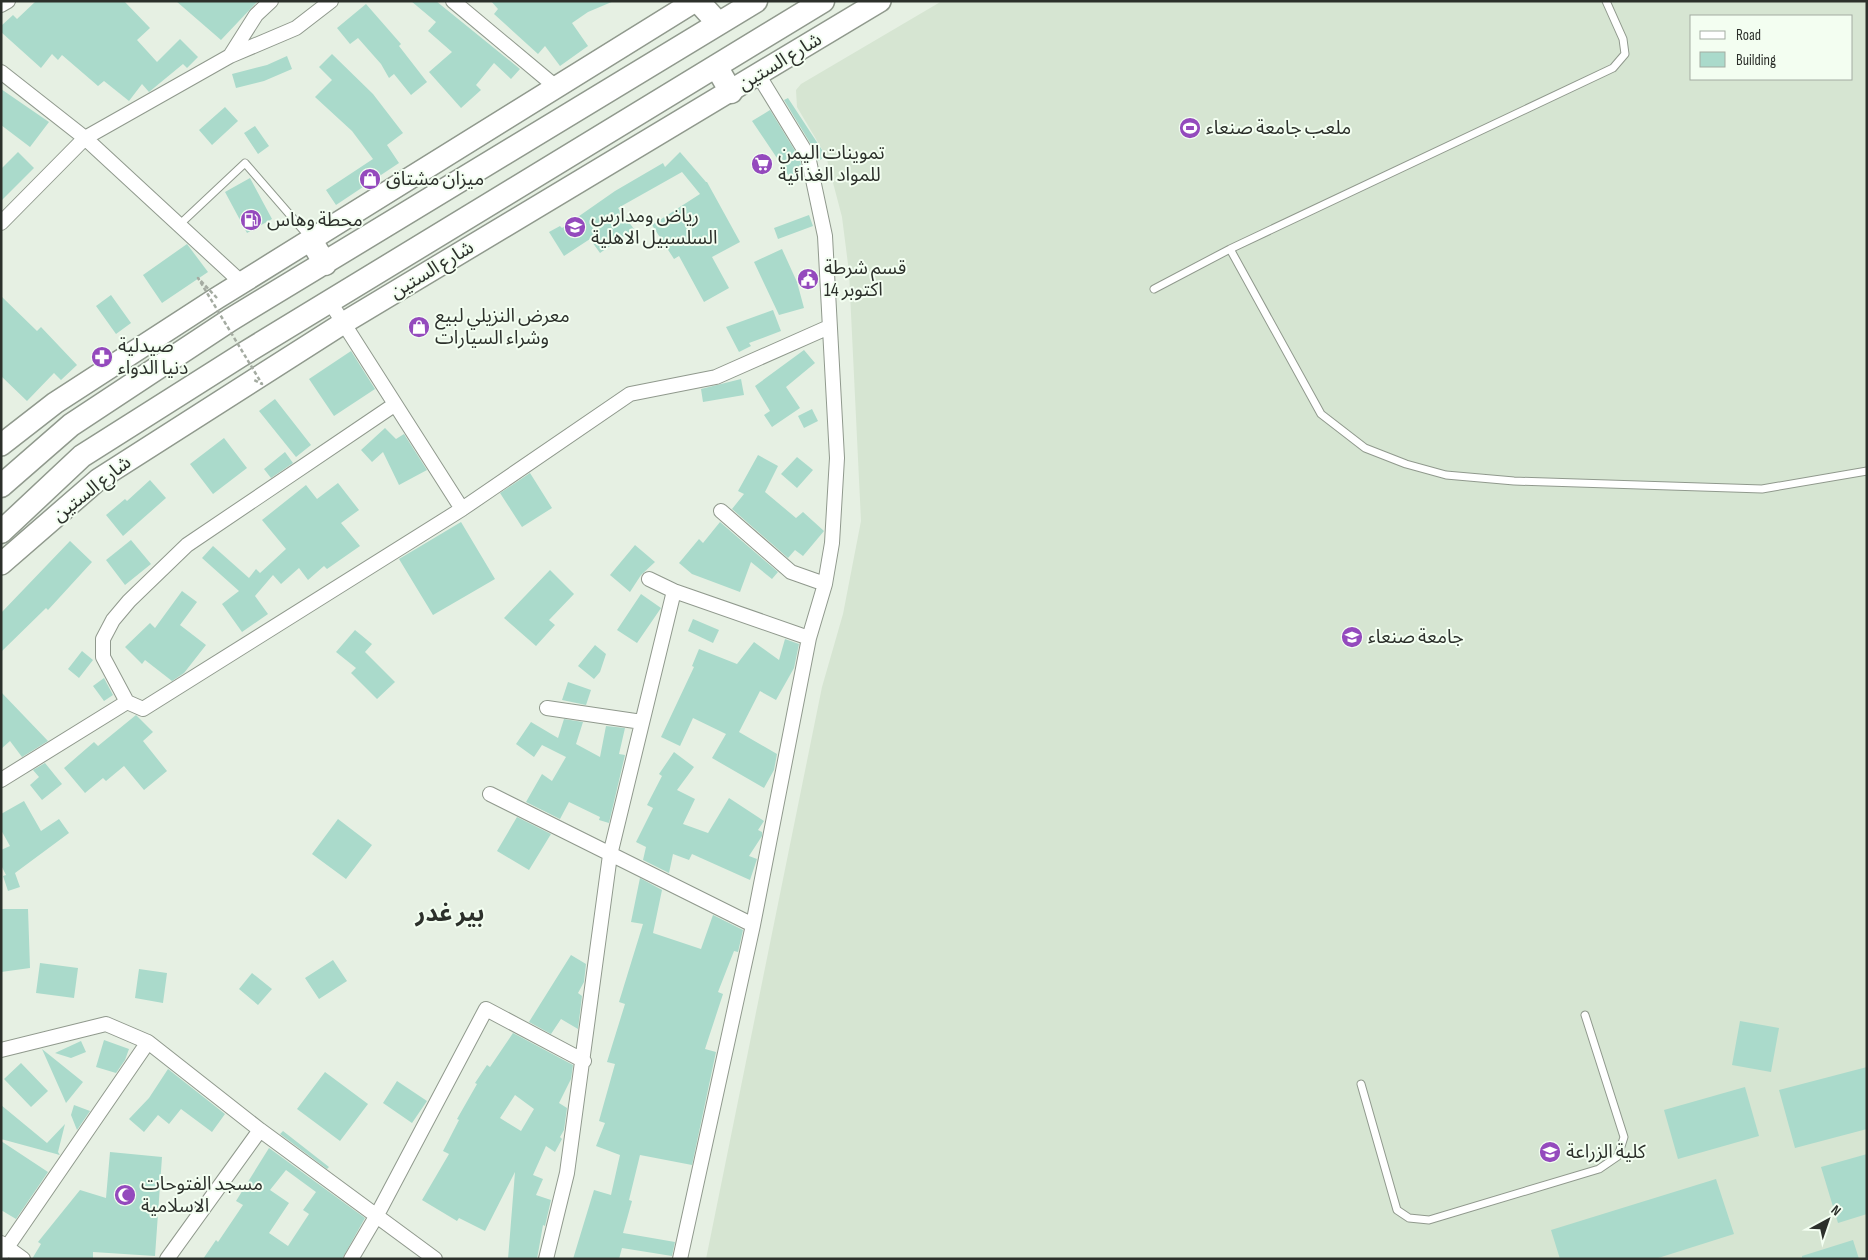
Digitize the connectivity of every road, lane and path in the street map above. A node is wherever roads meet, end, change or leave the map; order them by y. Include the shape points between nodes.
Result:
1 (8, 1) edge
2 (271, 1) edge
3 (331, 1) edge
4 (452, 1) edge
5 (696, 1) edge
6 (756, 1) edge
7 (823, 1) edge
8 (880, 1) edge
9 (1606, 1) edge
10 (1, 5) edge
11 (718, 23) junction
12 (230, 56) junction
13 (716, 66) junction
14 (1, 72) edge
15 (759, 76) junction
16 (556, 87) junction
17 (731, 92) junction
18 (85, 138) junction
19 (1, 223) edge
20 (179, 225) junction
21 (311, 240) junction
22 (1230, 249) junction
23 (325, 264) junction
24 (242, 283) junction
25 (1154, 290) dead end
26 (217, 298) junction
27 (330, 302) junction
28 (344, 322) junction
29 (829, 327) junction
30 (254, 380) junction
31 (394, 405) junction
32 (1, 445) edge
33 (1867, 471) edge
34 (1, 486) edge
35 (462, 509) junction
36 (721, 511) dead end
37 (1, 532) edge
38 (1, 564) edge
39 (649, 579) dead end
40 (825, 584) junction
41 (674, 591) junction
42 (809, 638) junction
43 (127, 702) junction
44 (547, 708) dead end
45 (642, 722) junction
46 (1, 780) edge
47 (490, 794) dead end
48 (610, 855) junction
49 (754, 925) junction
50 (1585, 1015) dead end
51 (148, 1042) junction
52 (1, 1050) edge
53 (584, 1061) junction
54 (1361, 1084) dead end
55 (260, 1130) junction
56 (377, 1215) junction
57 (3, 1248) edge
58 (22, 1259) edge
59 (167, 1259) edge
60 (351, 1259) edge
61 (435, 1259) edge
62 (546, 1259) edge
63 (680, 1259) edge

1 - 10 street
2 - 12 street via 256,15
3 - 12 street via 296,28
4 - 16 street
5 - 11 highway
5 - 16 main road
6 - 11 highway
7 - 13 highway, شارع الستين
8 - 15 main road, شارع الستين
9 - 22 lane via 1623,39 1625,54 1613,68
11 - 23 highway
12 - 18 street
13 - 17 highway
13 - 27 highway, شارع الستين
14 - 18 street
15 - 17 main road, شارع الستين
15 - 29 street via 808,156 825,236
16 - 21 main road
17 - 28 main road, شارع الستين
18 - 19 street
18 - 20 street
20 - 21 lane via 245,163
20 - 24 street
21 - 23 highway
21 - 24 main road
22 - 25 lane
22 - 33 lane via 1321,414 1365,448 1406,464 1446,474 1514,481 1762,488
23 - 34 highway via 230,320 72,425
24 - 26 main road
26 - 30 path, bridge via 198,278 262,384
26 - 32 main road via 55,403
27 - 28 street
27 - 37 highway, شارع الستين via 82,456
28 - 30 main road, شارع الستين
28 - 31 street
29 - 35 street via 716,377 630,394
29 - 40 street via 837,458 832,543
30 - 38 main road, شارع الستين via 99,479
31 - 35 street
31 - 43 street via 188,545 129,601 103,639 103,658
35 - 43 street via 143,709
36 - 40 street via 791,572
39 - 41 street
40 - 42 street
41 - 42 street
41 - 45 street
42 - 49 street
43 - 46 street
44 - 45 street
45 - 48 street
47 - 48 street
48 - 49 street
48 - 53 street
49 - 63 street
50 - 54 lane via 1624,1137 1618,1156 1599,1169 1429,1220 1409,1218 1397,1210
51 - 52 street via 106,1024
51 - 55 street
51 - 57 street
53 - 56 street via 486,1009
53 - 62 street via 567,1173
55 - 56 street
55 - 59 street
56 - 60 street
56 - 61 street
57 - 58 street

